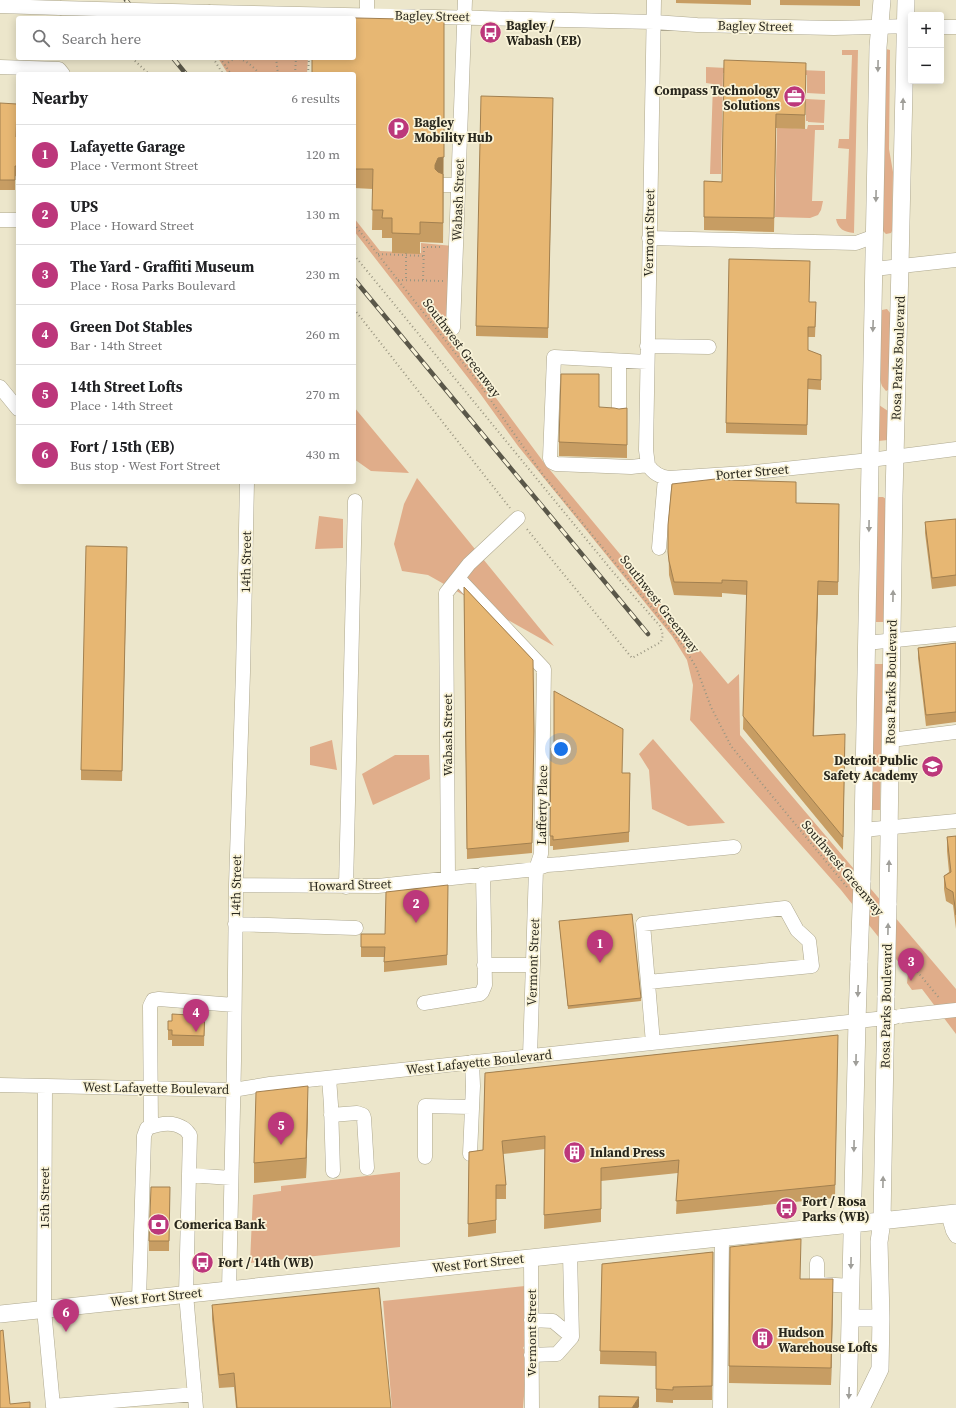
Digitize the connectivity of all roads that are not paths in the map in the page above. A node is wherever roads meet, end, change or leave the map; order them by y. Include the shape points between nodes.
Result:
1 (367, 0) edge
2 (465, 0) edge
3 (654, 0) edge
4 (882, 0) edge
5 (906, 0) edge
6 (0, 6) edge
7 (258, 7) edge
8 (367, 15) junction
9 (465, 17) junction
10 (654, 22) junction
11 (908, 26) edge
12 (880, 27) junction
13 (944, 27) edge
14 (956, 27) edge
15 (0, 67) edge
16 (61, 72) edge
17 (444, 185) edge
18 (458, 185) junction
19 (0, 220) edge
20 (16, 220) edge
21 (901, 235) junction
22 (875, 236) junction
23 (649, 238) junction
24 (956, 260) edge
25 (900, 266) junction
26 (874, 269) junction
27 (899, 300) junction
28 (874, 302) junction
29 (453, 328) dead end
30 (647, 346) junction
31 (709, 347) dead end
32 (619, 361) junction
33 (647, 362) junction
34 (872, 379) junction
35 (0, 387) edge
36 (896, 402) junction
37 (16, 407) edge
38 (619, 414) edge
39 (956, 449) edge
40 (895, 456) junction
41 (870, 460) junction
42 (648, 465) junction
43 (665, 478) junction
44 (247, 484) edge
45 (894, 495) junction
46 (869, 497) junction
47 (355, 501) dead end
48 (518, 518) road end
49 (659, 548) dead end
50 (458, 578) junction
51 (956, 634) edge
52 (892, 641) junction
53 (866, 643) junction
54 (956, 732) edge
55 (891, 740) junction
56 (956, 821) edge
57 (889, 829) junction
58 (863, 830) junction
59 (734, 847) dead end
60 (536, 869) junction
61 (483, 874) junction
62 (448, 878) junction
63 (236, 886) junction
64 (346, 887) junction
65 (235, 924) junction
66 (356, 928) dead end
67 (484, 965) junction
68 (533, 965) junction
69 (648, 982) junction
70 (424, 1003) dead end
71 (234, 1005) junction
72 (956, 1010) edge
73 (894, 1017) junction
74 (857, 1021) junction
75 (653, 1043) junction
76 (530, 1056) junction
77 (472, 1062) junction
78 (329, 1078) junction
79 (0, 1085) edge
80 (45, 1086) junction
81 (151, 1088) junction
82 (234, 1090) junction
83 (471, 1107) junction
84 (332, 1115) junction
85 (151, 1127) junction
86 (470, 1154) edge
87 (425, 1157) dead end
88 (367, 1168) dead end
89 (333, 1171) dead end
90 (189, 1175) junction
91 (231, 1178) junction
92 (952, 1213) edge
93 (882, 1221) junction
94 (853, 1224) junction
95 (956, 1236) edge
96 (722, 1238) junction
97 (570, 1254) junction
98 (531, 1258) junction
99 (817, 1263) dead end
100 (851, 1286) junction
101 (229, 1290) junction
102 (186, 1294) junction
103 (140, 1299) junction
104 (44, 1309) junction
105 (0, 1314) edge
106 (851, 1318) junction
107 (881, 1318) junction
108 (531, 1320) junction
109 (572, 1337) junction
110 (531, 1355) junction
111 (195, 1394) junction
112 (196, 1408) edge
113 (532, 1408) edge
114 (720, 1408) edge
115 (848, 1408) edge
116 (861, 1408) edge

1 - 8 street
2 - 9 street, Wabash Street
3 - 10 street, Vermont Street
4 - 12 main road, Rosa Parks Boulevard
5 - 11 main road, Rosa Parks Boulevard
6 - 7 street, Bagley Street, bridge via 210,12
7 - 8 street, Bagley Street
8 - 9 street, Bagley Street
9 - 10 street, Bagley Street
9 - 18 street, Wabash Street
10 - 12 street, Bagley Street via 826,28
10 - 23 street, Vermont Street
11 - 12 street, Bagley Street
21 -> 11 main road, Rosa Parks Boulevard
12 -> 22 main road, Rosa Parks Boulevard
13 - 14 street
15 - 16 street via 59,69
17 - 18 street
18 - 29 street, Wabash Street
19 - 20 street
21 - 22 main road via 894,240
21 - 25 main road, Rosa Parks Boulevard
22 - 23 street via 856,243
22 - 26 main road, Rosa Parks Boulevard
23 - 30 street, Vermont Street
24 - 25 street
25 - 26 street
25 - 27 main road, Rosa Parks Boulevard
26 - 28 main road, Rosa Parks Boulevard
27 - 28 main road via 886,296
27 - 36 main road, Rosa Parks Boulevard
28 -> 34 main road, Rosa Parks Boulevard
30 - 31 street
30 - 33 street, Vermont Street
32 - 33 street
32 - 38 street
32 - 42 street via 554,357 550,458 556,464 631,467
33 - 42 street, Vermont Street
34 - 36 main road via 878,393
34 - 41 main road, Rosa Parks Boulevard
35 - 37 street
36 - 40 main road, Rosa Parks Boulevard
39 - 40 street, Porter Street
40 - 41 street, Porter Street
40 - 45 main road, Rosa Parks Boulevard
41 - 43 street, Porter Street
41 - 46 main road, Rosa Parks Boulevard
42 - 43 street via 653,473
43 - 49 street
44 - 63 street, 14th Street
45 - 46 main road via 879,490
52 -> 45 main road, Rosa Parks Boulevard
46 -> 53 main road, Rosa Parks Boulevard
47 - 64 street
48 - 50 street
50 - 60 street, Lafferty Place via 544,668 541,854
50 - 62 street, Wabash Street via 446,593
51 - 52 street
52 - 53 street
52 - 55 main road, Rosa Parks Boulevard
53 - 58 main road, Rosa Parks Boulevard
54 - 55 street
55 - 57 main road, Rosa Parks Boulevard
56 - 57 street
57 - 58 street
73 -> 57 main road, Rosa Parks Boulevard, bridge via 886,996
58 -> 74 main road, Rosa Parks Boulevard, bridge
59 - 60 street, Howard Street via 547,865
60 - 61 street, Howard Street
60 - 68 street, Vermont Street
61 - 62 street, Howard Street
61 - 67 street
62 - 64 street, Howard Street
63 - 64 street, Howard Street
63 - 65 street, 14th Street
65 - 66 street
65 - 71 street, 14th Street
67 - 68 street
67 - 70 street via 485,985 480,994
68 - 76 street, Vermont Street
69 - 69 street via 643,924 785,908 797,930 809,941 812,966
69 - 75 street
71 - 81 street via 153,1000 150,1006
71 - 82 street, 14th Street
72 - 73 street, West Lafayette Boulevard, bridge
73 - 74 street, West Lafayette Boulevard
93 -> 73 main road, Rosa Parks Boulevard
74 - 75 street, West Lafayette Boulevard
74 -> 94 main road, Rosa Parks Boulevard
75 - 76 street, West Lafayette Boulevard
76 - 77 street, West Lafayette Boulevard
77 - 78 street, West Lafayette Boulevard
77 - 83 street
78 - 82 street, West Lafayette Boulevard
78 - 84 street
79 - 80 street, West Lafayette Boulevard
80 - 81 street, West Lafayette Boulevard
80 - 104 street, 15th Street
81 - 82 street, West Lafayette Boulevard
81 - 85 street
82 - 91 street, 14th Street
83 - 86 street
83 - 87 street via 425,1106
84 - 88 street via 357,1113 364,1118
84 - 89 street
85 - 90 street via 174,1124 190,1135
85 - 103 street via 144,1136
90 - 91 street
90 - 102 street
91 - 101 street, 14th Street
92 - 93 main road, West Fort Street
92 - 95 street via 953,1231
93 - 94 main road, West Fort Street
93 - 107 main road, Rosa Parks Boulevard
94 - 96 main road, West Fort Street
94 -> 100 main road, Rosa Parks Boulevard
96 - 97 main road, West Fort Street
96 - 114 street
97 - 98 main road, West Fort Street
97 - 109 street
98 - 101 main road, West Fort Street
98 - 108 street, Vermont Street
99 - 100 street via 817,1280 820,1284
100 - 106 main road, Rosa Parks Boulevard
101 - 102 main road, West Fort Street
102 - 103 main road, West Fort Street
102 - 111 street
103 - 104 main road, West Fort Street
104 - 105 main road, West Fort Street
104 - 111 street, 15th Street via 53,1406
106 - 107 main road
106 -> 115 main road, Rosa Parks Boulevard
107 - 116 main road, Rosa Parks Boulevard via 880,1369
108 - 109 street via 553,1321
108 - 110 street, Vermont Street
109 - 110 street via 557,1354
110 - 113 street, Vermont Street
111 - 112 street

